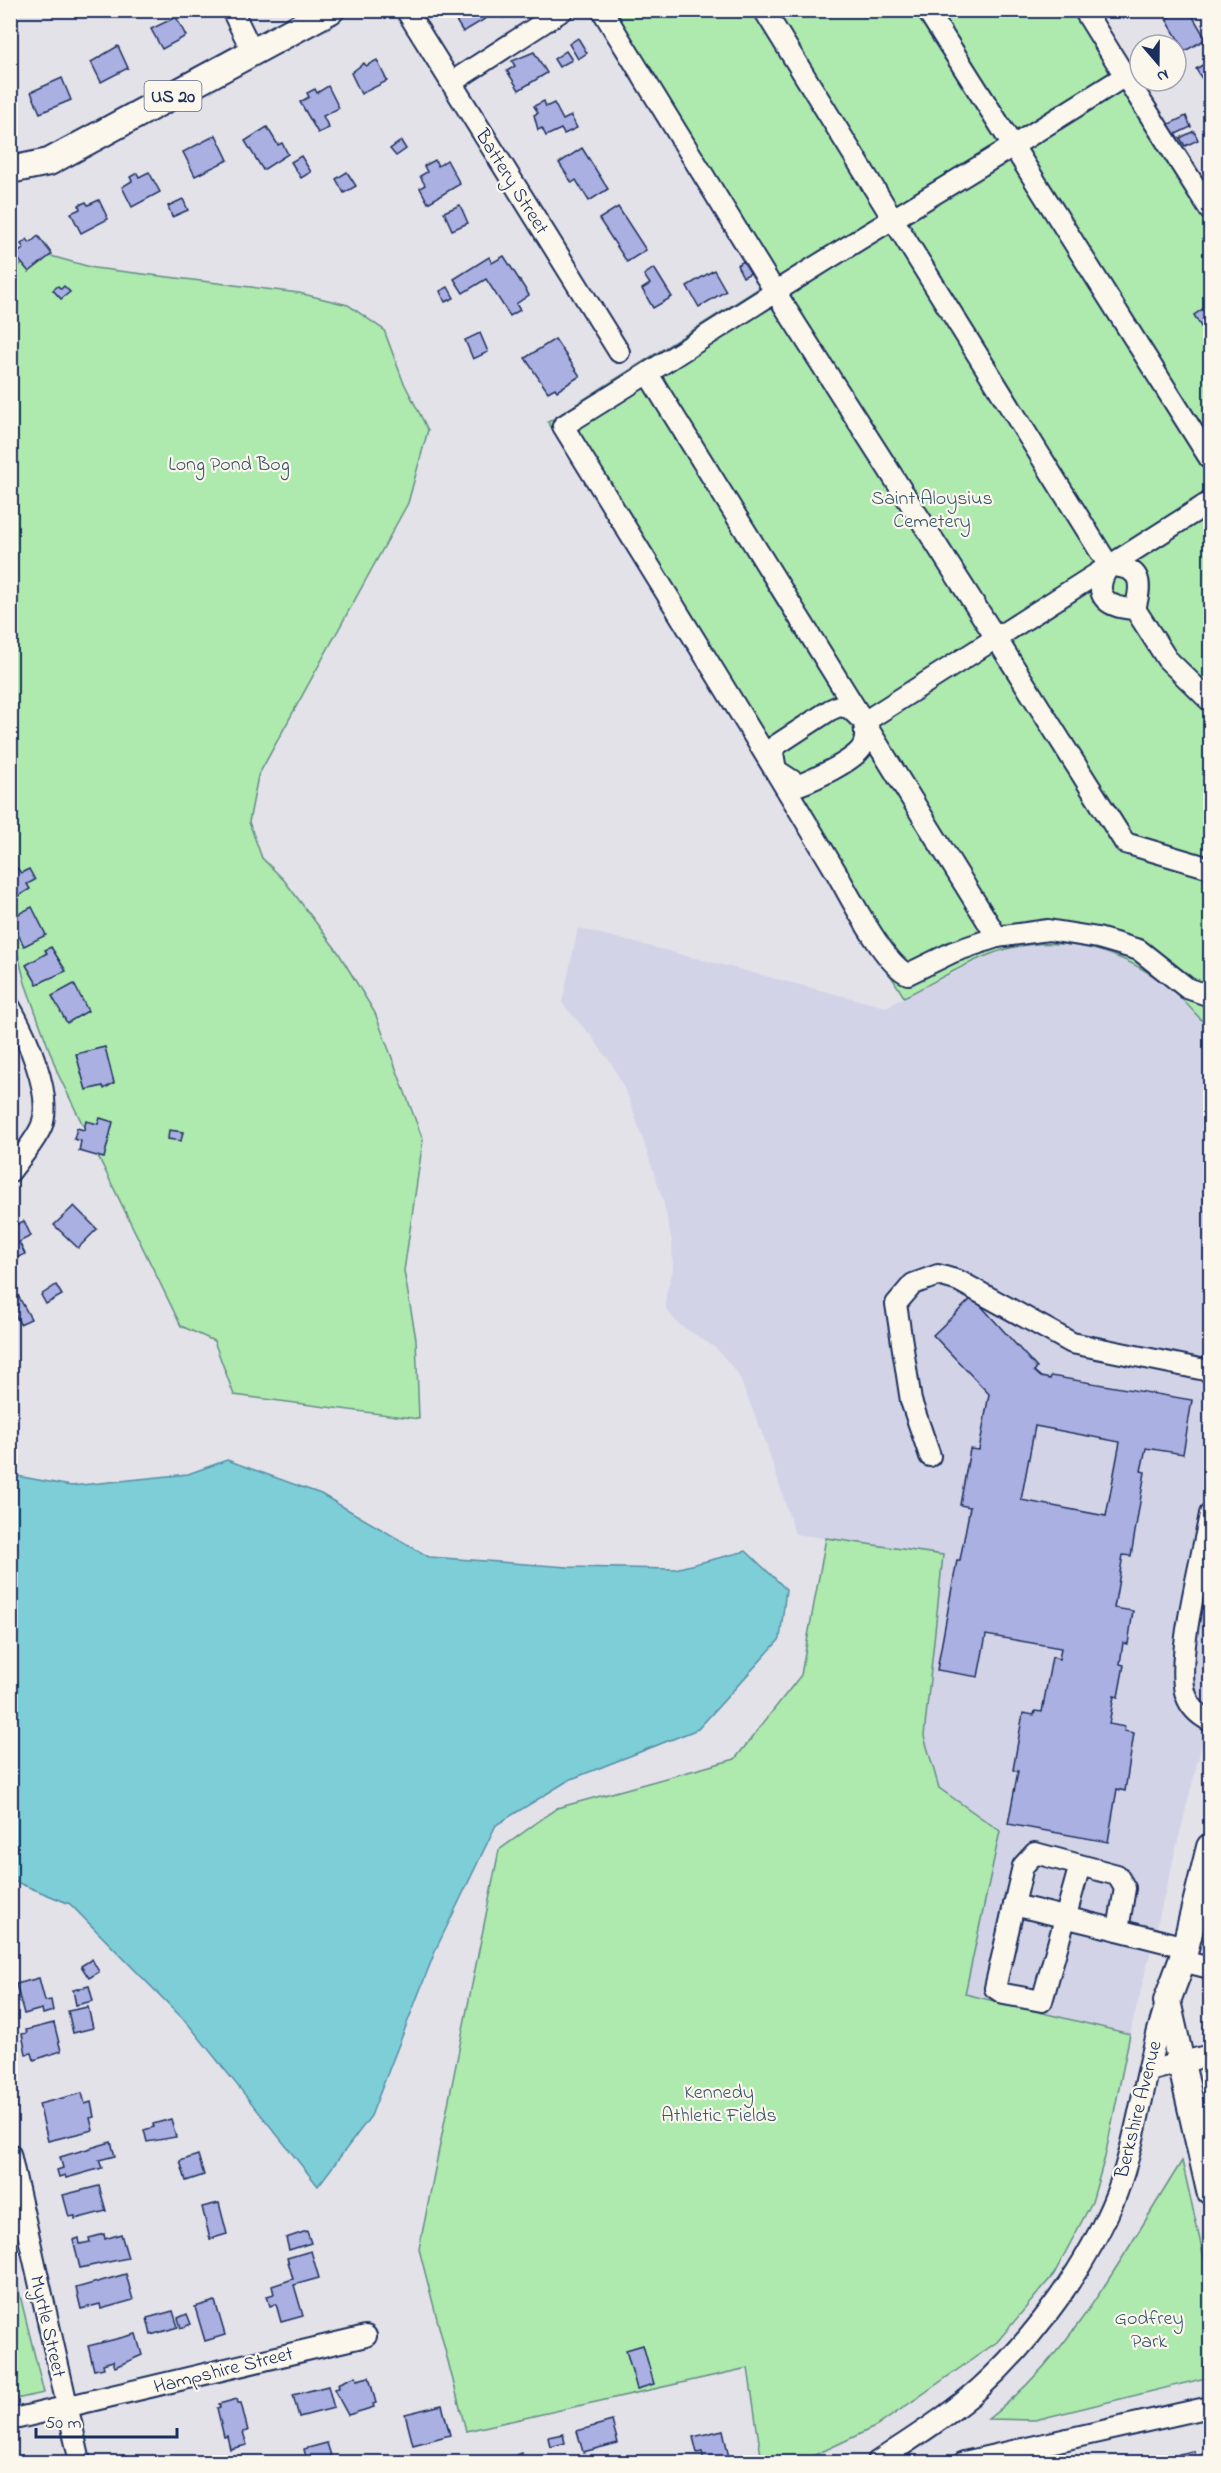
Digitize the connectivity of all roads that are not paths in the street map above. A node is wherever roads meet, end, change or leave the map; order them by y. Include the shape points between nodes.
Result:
1 (232, 10) edge
2 (331, 10) edge
3 (406, 10) edge
4 (563, 10) edge
5 (602, 10) edge
6 (764, 10) edge
7 (927, 10) edge
8 (1084, 10) edge
9 (254, 53) junction
10 (1125, 76) junction
11 (452, 82) junction
12 (1013, 146) junction
13 (10, 170) edge
14 (1210, 210) edge
15 (893, 219) junction
16 (774, 290) junction
17 (619, 352) dead end
18 (648, 374) junction
19 (1210, 459) edge
20 (1210, 502) edge
21 (1109, 566) junction
22 (1135, 609) junction
23 (996, 638) junction
24 (1210, 701) edge
25 (864, 722) junction
26 (776, 770) junction
27 (1210, 868) edge
28 (997, 937) junction
29 (1210, 996) edge
30 (10, 1007) edge
31 (10, 1172) edge
32 (1210, 1371) edge
33 (930, 1456) dead end
34 (1210, 1514) edge
35 (1210, 1721) edge
36 (1210, 1847) edge
37 (1080, 1865) junction
38 (1014, 1905) junction
39 (1065, 1918) junction
40 (1118, 1930) junction
41 (1184, 1954) junction
42 (1210, 1968) edge
43 (1167, 2001) junction
44 (1210, 2055) edge
45 (1182, 2062) junction
46 (1149, 2071) junction
47 (10, 2154) edge
48 (13, 2177) edge
49 (1210, 2191) edge
50 (366, 2336) dead end
51 (1210, 2407) edge
52 (67, 2408) junction
53 (10, 2420) edge
54 (80, 2463) edge
55 (877, 2463) edge
56 (964, 2463) edge

1 - 9 street
2 - 9 main road, US 20
3 - 11 street, Battery Street
4 - 11 street
5 - 16 street
6 - 15 street
7 - 12 street
8 - 10 street
9 - 13 main road, US 20 via 49,162
10 - 12 street
10 - 14 street
11 - 17 street, Battery Street
12 - 15 street
12 - 19 street
15 - 16 street
15 - 21 street
16 - 18 street
16 - 23 street
18 - 25 street
18 - 26 street via 563,426
20 - 21 street
21 - 22 street via 1125,566 1137,576 1141,589
21 - 22 street via 1100,580 1100,590 1107,602 1116,608
21 - 23 street
22 - 24 street via 1167,659
23 - 25 street
23 - 27 street via 1125,843
25 - 26 street via 866,738 861,749 810,781 799,785
25 - 26 street via 849,708 839,706 830,710 775,746 772,753
25 - 28 street
26 - 28 street via 897,970 908,974 953,952
28 - 29 street via 1048,930 1098,938 1139,950 1187,988
30 - 31 street via 24,1031 43,1086 42,1125
32 - 33 street via 1072,1343 959,1281 938,1275 913,1284 896,1304 911,1401
34 - 35 street via 1182,1665 1186,1696 1200,1716
36 - 41 main road, Berkshire Avenue
37 - 38 street via 1035,1853 1023,1866
37 - 39 street
37 - 40 street via 1117,1875 1125,1888
38 - 39 street
38 - 39 street via 995,1988 1004,1994 1042,2001
39 - 40 street
40 - 41 street
41 - 42 street
41 - 43 main road, Berkshire Avenue
43 - 45 main road
43 - 46 street, Berkshire Avenue
44 - 45 street
45 - 46 street
45 - 49 main road
46 - 55 street, Berkshire Avenue via 1115,2195 1082,2264 1042,2319 980,2388
47 - 48 street, Myrtle Street
48 - 52 street, Myrtle Street
50 - 52 street, Hampshire Street
51 - 56 street
52 - 53 street, Hampshire Street
52 - 54 street, Myrtle Street

